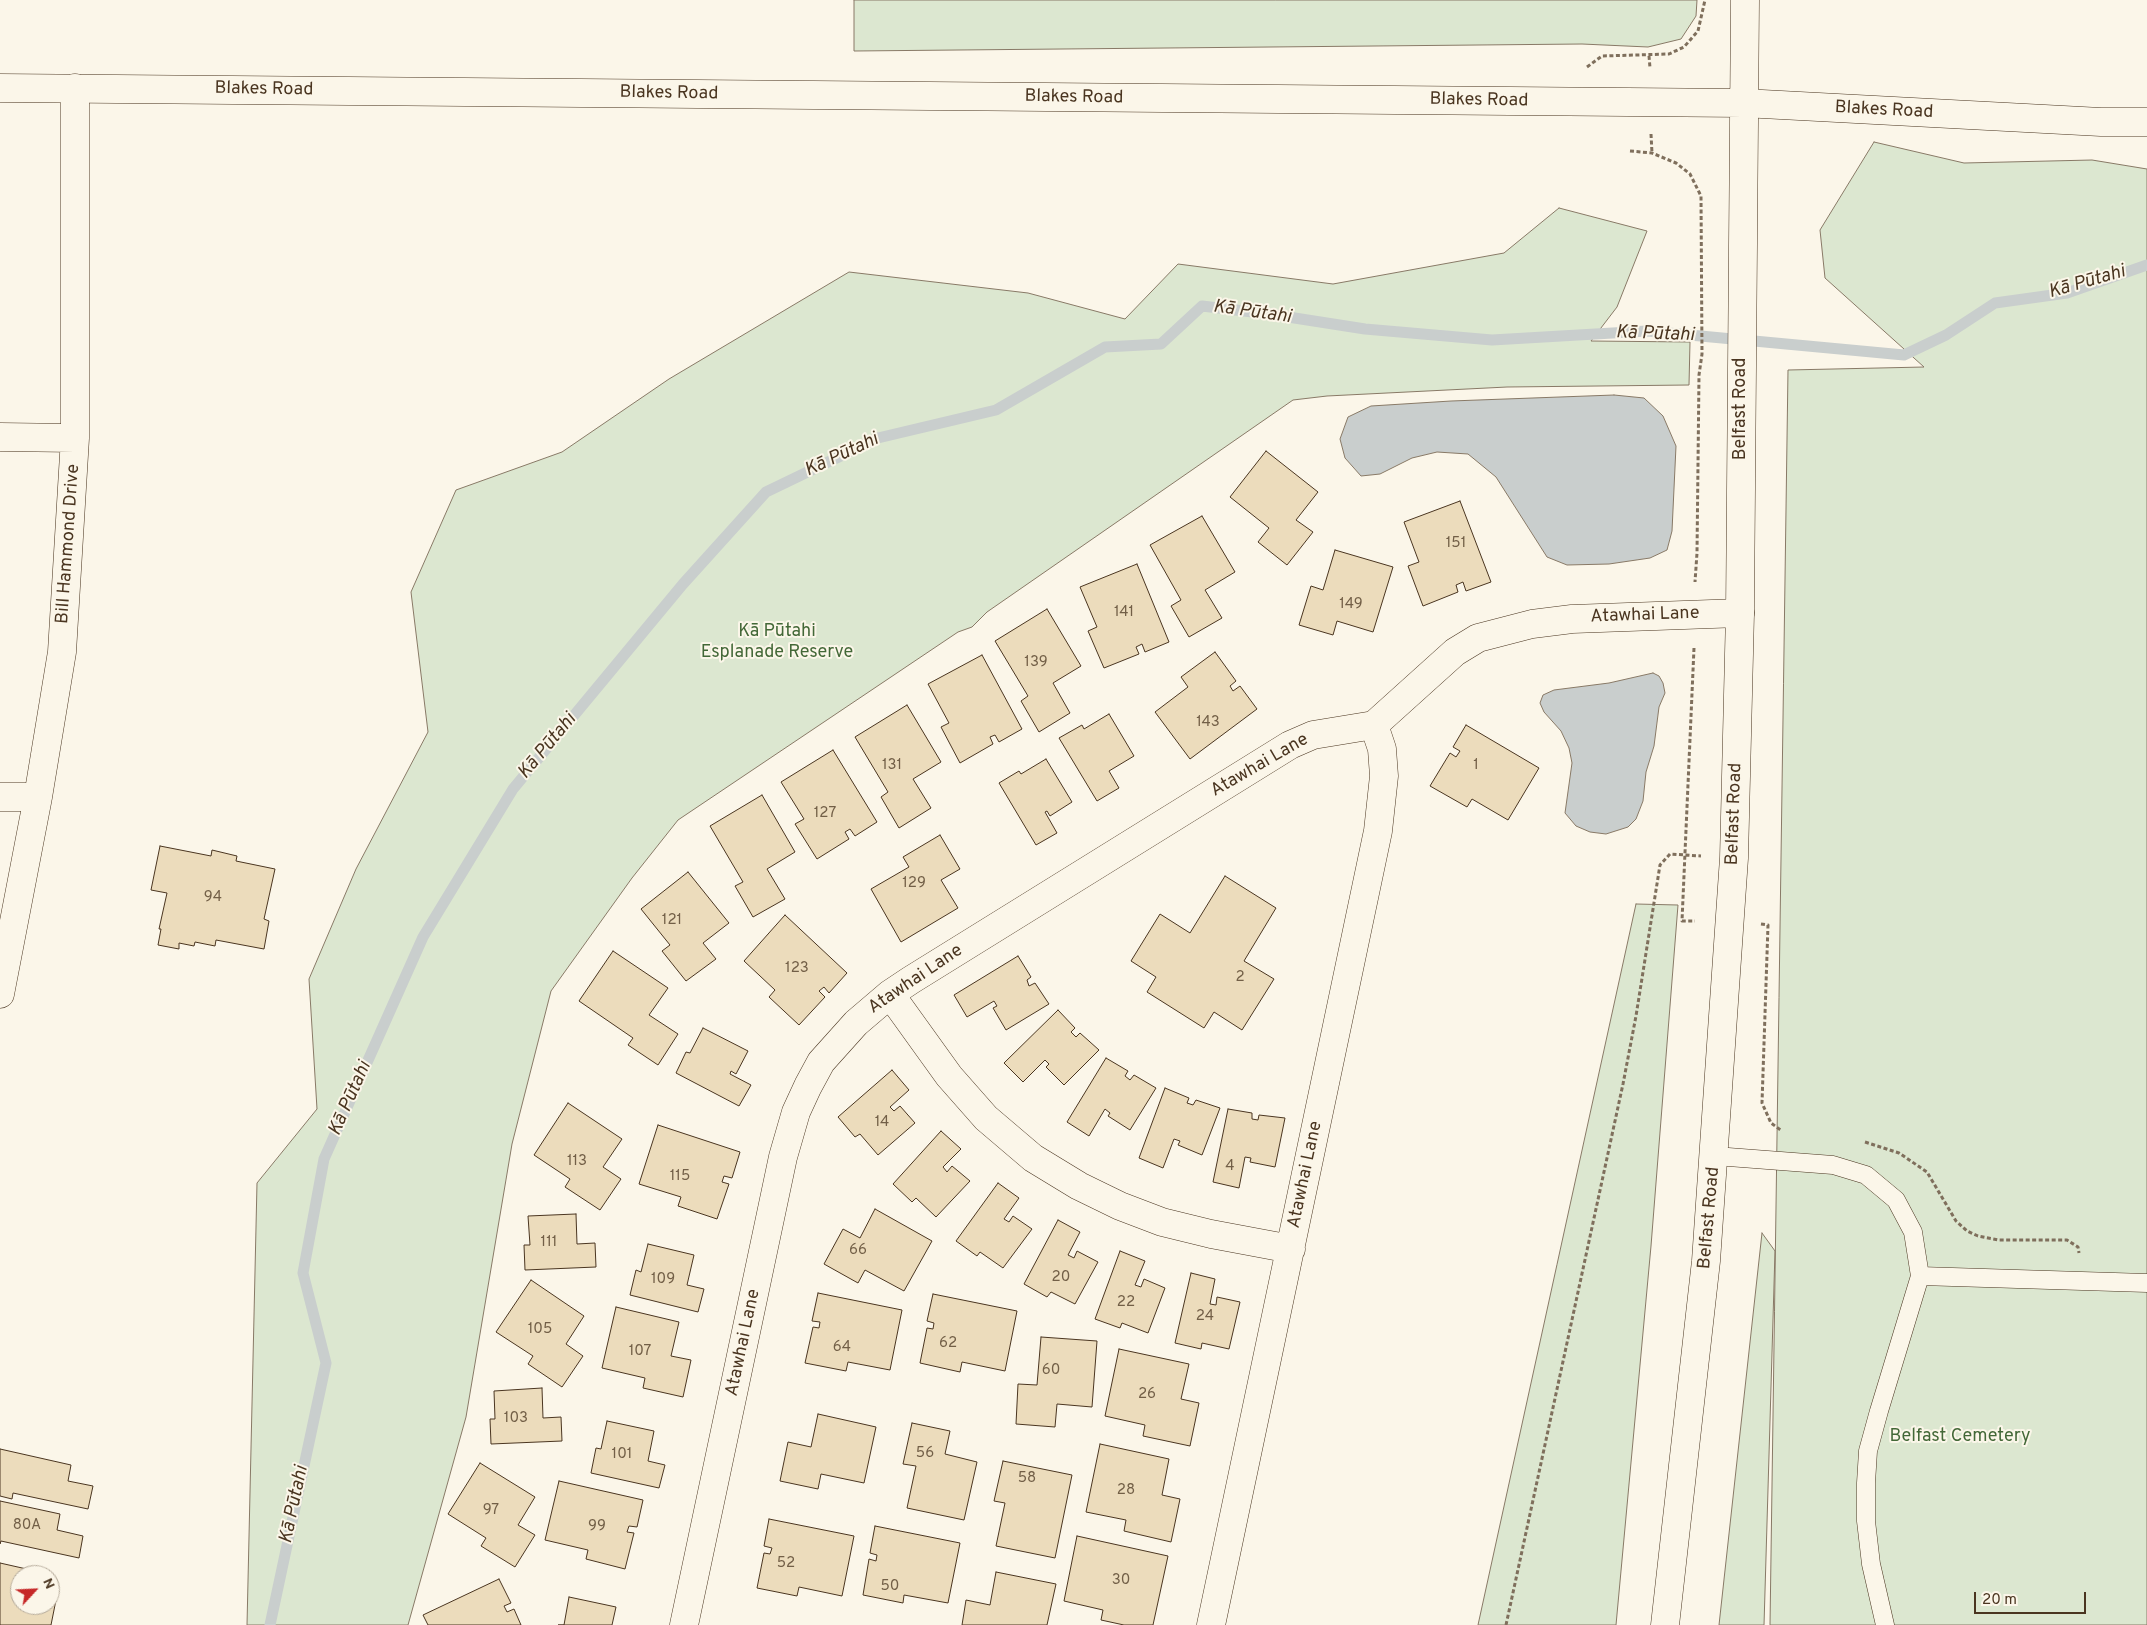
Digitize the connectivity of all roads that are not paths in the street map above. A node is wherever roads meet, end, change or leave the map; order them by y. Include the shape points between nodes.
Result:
1 (1745, 0) edge
2 (0, 88) edge
3 (75, 88) junction
4 (1744, 104) junction
5 (2147, 122) edge
6 (0, 437) edge
7 (75, 438) junction
8 (1740, 613) junction
9 (1374, 725) junction
10 (0, 797) edge
11 (38, 798) junction
12 (0, 994) edge
13 (890, 994) junction
14 (1715, 1156) junction
15 (1291, 1249) junction
16 (1920, 1276) junction
17 (2147, 1283) edge
18 (684, 1625) edge
19 (1211, 1625) edge
20 (1665, 1625) edge
21 (1885, 1625) edge

1 - 4 street, Belfast Road
2 - 3 street, Blakes Road
3 - 4 street, Blakes Road
3 - 7 street, Bill Hammond Drive
4 - 5 street, Blakes Road
4 - 8 street, Belfast Road
6 - 7 street
7 - 11 street, Bill Hammond Drive via 62,652
8 - 9 street, Atawhai Lane via 1572,619 1506,629 1478,638 1455,652
8 - 14 street, Belfast Road via 1734,858
9 - 13 street, Atawhai Lane via 1313,735 1290,745
9 - 15 street, Atawhai Lane via 1382,749 1384,776 1378,831
10 - 11 street
11 - 12 street, Bill Hammond Drive
13 - 15 street via 949,1076 986,1118 1033,1158 1079,1186 1162,1222
13 - 18 street, Atawhai Lane via 838,1041 821,1062 796,1112 783,1157
14 - 16 lane via 1833,1165 1866,1175 1896,1200 1905,1214 1917,1251
14 - 20 street, Belfast Road
15 - 19 street, Atawhai Lane
16 - 17 lane
16 - 21 lane via 1868,1451 1866,1521 1877,1598

